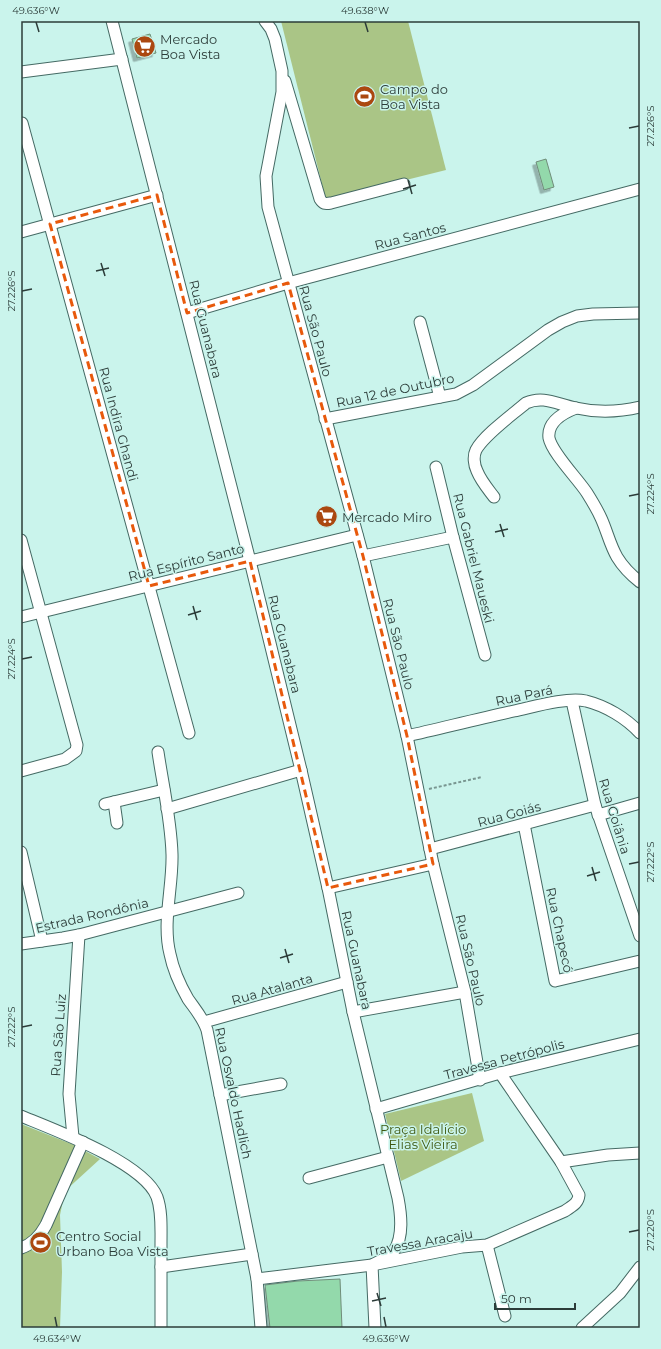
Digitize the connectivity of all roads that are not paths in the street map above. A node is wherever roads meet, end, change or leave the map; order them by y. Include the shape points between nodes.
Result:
1 (265, 21) edge
2 (115, 22) edge
3 (122, 59) junction
4 (282, 70) junction
5 (21, 72) edge
6 (22, 123) dead end
7 (404, 184) dead end
8 (640, 189) edge
9 (157, 195) junction
10 (50, 224) junction
11 (21, 232) edge
12 (288, 284) junction
13 (187, 313) junction
14 (640, 313) edge
15 (420, 322) dead end
16 (440, 397) junction
17 (640, 407) edge
18 (576, 408) junction
19 (325, 419) junction
20 (436, 467) dead end
21 (494, 497) dead end
22 (357, 535) junction
23 (453, 537) junction
24 (21, 540) edge
25 (362, 556) junction
26 (250, 561) junction
27 (640, 582) edge
28 (149, 586) junction
29 (40, 612) junction
30 (21, 617) edge
31 (484, 655) dead end
32 (572, 701) junction
33 (189, 733) dead end
34 (640, 733) edge
35 (407, 736) junction
36 (158, 752) dead end
37 (301, 770) junction
38 (21, 771) edge
39 (164, 790) junction
40 (640, 803) edge
41 (167, 809) junction
42 (597, 810) junction
43 (117, 823) dead end
44 (524, 824) junction
45 (430, 849) junction
46 (21, 852) edge
47 (433, 864) junction
48 (328, 888) junction
49 (238, 893) dead end
50 (169, 912) junction
51 (79, 934) junction
52 (640, 936) edge
53 (42, 942) junction
54 (21, 944) edge
55 (640, 961) edge
56 (347, 982) junction
57 (465, 992) junction
58 (353, 1012) junction
59 (204, 1022) junction
60 (640, 1039) edge
61 (500, 1073) junction
62 (480, 1080) junction
63 (281, 1084) dead end
64 (220, 1095) junction
65 (376, 1109) junction
66 (21, 1116) edge
67 (78, 1140) junction
68 (640, 1153) edge
69 (388, 1157) junction
70 (561, 1162) junction
71 (309, 1178) dead end
72 (487, 1245) junction
73 (21, 1248) edge
74 (252, 1254) junction
75 (372, 1265) junction
76 (161, 1267) junction
77 (640, 1267) edge
78 (257, 1279) junction
79 (505, 1316) dead end
80 (162, 1328) edge
81 (261, 1328) edge
82 (375, 1328) edge
83 (582, 1328) edge

1 - 4 street via 275,39
2 - 3 street, Rua Guanabara
3 - 5 street
3 - 9 street, Rua Guanabara
4 - 7 street via 322,202 331,203
4 - 12 street, Rua São Paulo via 282,92 266,176 266,193 270,220
6 - 10 street, Rua Indira Ghandi
8 - 12 street, Rua Santos
9 - 10 street
9 - 13 street, Rua Guanabara
10 - 11 street
10 - 28 street, Rua Indira Ghandi
12 - 13 street, Rua Santos
12 - 19 street, Rua São Paulo
13 - 26 street, Rua Guanabara
14 - 16 street, Rua 12 de Outubro via 593,314 577,316 562,322 464,391
15 - 16 street
16 - 19 street, Rua 12 de Outubro
17 - 18 street via 616,412
18 - 21 street via 549,400 533,400 526,403 480,444 475,452 476,470
18 - 27 street via 557,418 549,431 549,438 601,517 617,558
19 - 22 street, Rua São Paulo
20 - 23 street, Rua Gabriel Maueski
22 - 25 street, Rua São Paulo
22 - 26 street, Rua Espírito Santo
23 - 25 street
23 - 31 street, Rua Gabriel Maueski
24 - 29 street
25 - 35 street, Rua São Paulo
26 - 28 street, Rua Espírito Santo
26 - 37 street, Rua Guanabara
28 - 29 street, Rua Espírito Santo
28 - 33 street, Rua Indira Ghandi
29 - 30 street, Rua Espírito Santo
29 - 38 street via 76,751 65,759
32 - 34 street, Rua Pará via 584,701 600,706 624,719
32 - 35 street, Rua Pará via 533,707
32 - 42 street, Rua Goiânia
35 - 45 street, Rua São Paulo
36 - 39 street, Rua Osvaldo Hadlich
37 - 41 street
37 - 48 street, Rua Guanabara
39 - 41 street, Rua Osvaldo Hadlich
39 - 43 street via 109,803
40 - 42 street, Rua Goiás
41 - 50 street, Rua Osvaldo Hadlich via 172,856
42 - 44 street, Rua Goiás
42 - 52 street, Rua Goiânia
44 - 45 street, Rua Goiás
44 - 55 street, Rua Chapecó via 555,981
45 - 47 street, Rua São Paulo
46 - 53 street
47 - 48 street
47 - 57 street, Rua São Paulo
48 - 56 street, Rua Guanabara
49 - 50 street, Estrada Rondônia
50 - 51 street, Estrada Rondônia
50 - 59 street, Rua Osvaldo Hadlich via 169,953 174,969
51 - 53 street, Estrada Rondônia
51 - 67 street, Rua São Luiz via 69,1094
53 - 54 street, Estrada Rondônia
56 - 58 street, Rua Guanabara
56 - 59 street, Rua Atalanta
57 - 58 street
57 - 62 street, Rua São Paulo
58 - 65 street, Rua Guanabara
59 - 64 street, Rua Osvaldo Hadlich
60 - 61 street, Travessa Petrópolis
61 - 62 street, Travessa Petrópolis
61 - 70 street
62 - 65 street, Travessa Petrópolis
63 - 64 street
64 - 74 street, Rua Osvaldo Hadlich
65 - 69 street, Rua Guanabara
66 - 67 street
67 - 73 street via 46,1225 33,1243
67 - 76 street via 136,1173 153,1190 160,1209
68 - 70 street
69 - 71 street
69 - 75 street, Rua Guanabara via 400,1211 400,1231 394,1251
70 - 72 street, Travessa Aracaju via 576,1189 578,1201 565,1211
72 - 75 street, Travessa Aracaju via 462,1247
72 - 79 street
74 - 76 street
74 - 78 street, Rua Osvaldo Hadlich
75 - 78 street, Travessa Aracaju
75 - 82 street
76 - 80 street
77 - 83 street via 620,1293
78 - 81 street, Rua Osvaldo Hadlich

